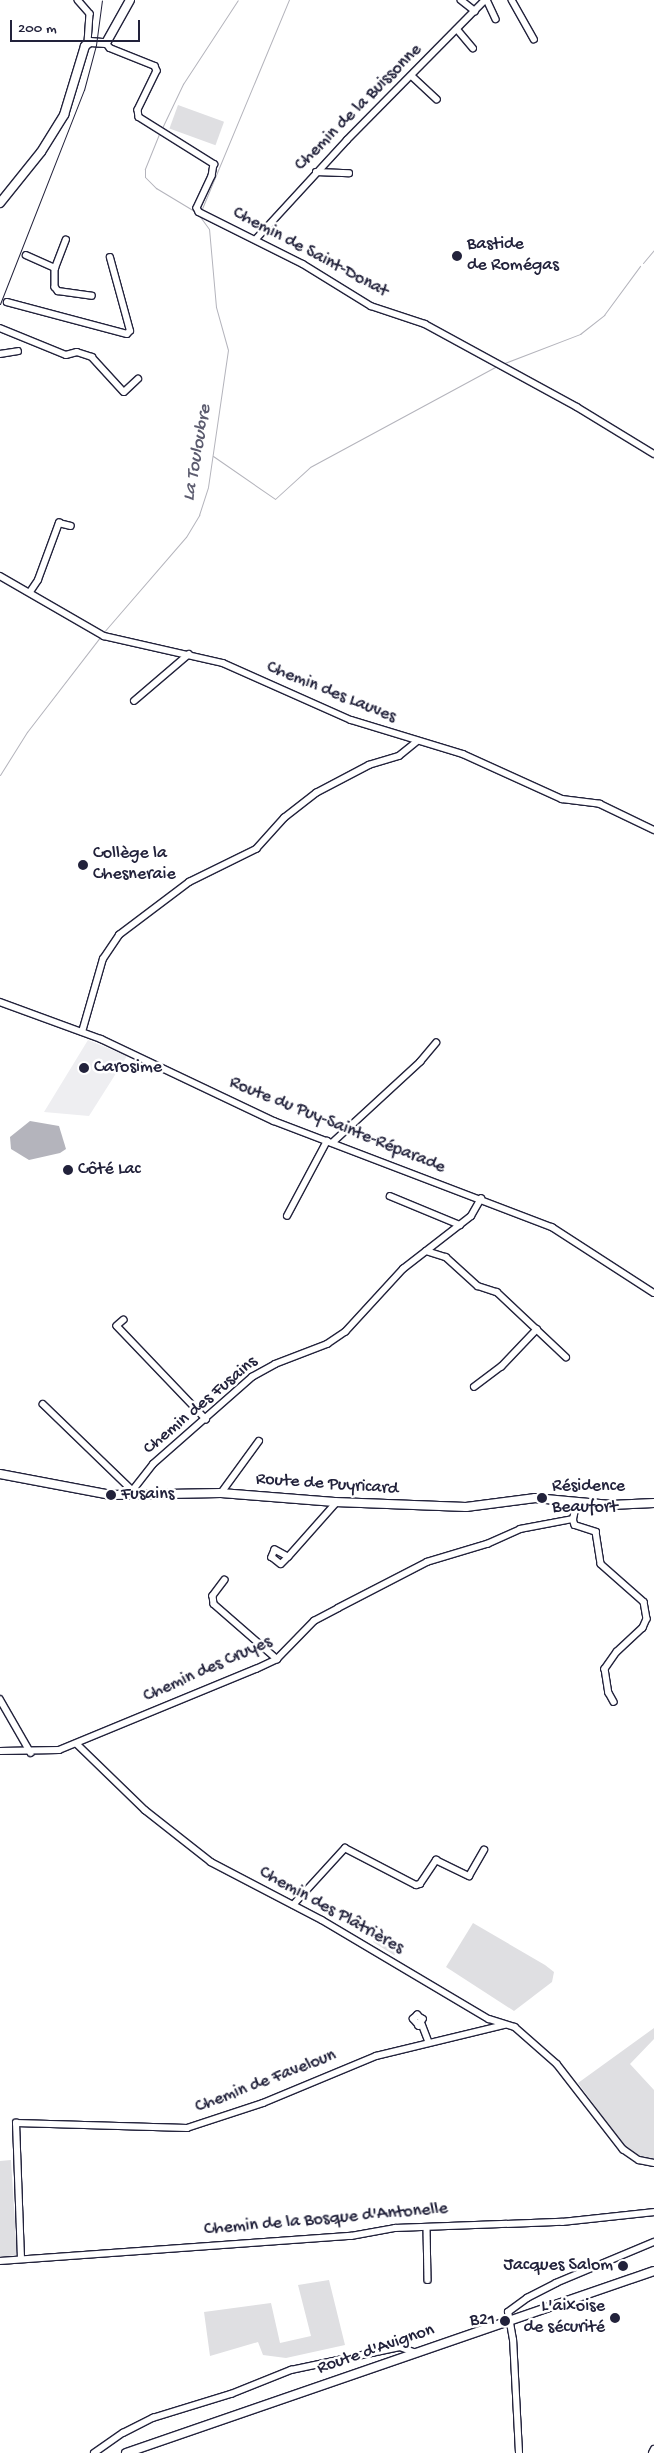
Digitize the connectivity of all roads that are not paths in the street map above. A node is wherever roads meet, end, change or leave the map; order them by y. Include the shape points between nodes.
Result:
1 (78, 0) edge
2 (130, 0) edge
3 (461, 0) edge
4 (486, 0) edge
5 (512, 0) edge
6 (475, 11) junction
7 (496, 19) dead end
8 (457, 29) junction
9 (534, 39) dead end
10 (88, 43) junction
11 (106, 43) junction
12 (472, 48) dead end
13 (412, 76) junction
14 (437, 99) dead end
15 (316, 172) junction
16 (349, 173) dead end
17 (0, 203) edge
18 (256, 239) junction
19 (66, 240) dead end
20 (26, 255) dead end
21 (110, 258) dead end
22 (55, 268) junction
23 (92, 296) dead end
24 (7, 302) dead end
25 (0, 328) edge
26 (18, 351) dead end
27 (0, 354) edge
28 (138, 379) dead end
29 (654, 454) edge
30 (71, 526) dead end
31 (0, 576) edge
32 (30, 592) junction
33 (189, 654) junction
34 (134, 701) dead end
35 (416, 742) junction
36 (654, 830) edge
37 (0, 1002) edge
38 (82, 1032) junction
39 (436, 1043) dead end
40 (329, 1142) junction
41 (390, 1196) dead end
42 (481, 1199) junction
43 (287, 1216) dead end
44 (460, 1225) junction
45 (426, 1250) junction
46 (654, 1293) edge
47 (124, 1320) dead end
48 (537, 1329) junction
49 (566, 1356) dead end
50 (474, 1387) dead end
51 (43, 1404) dead end
52 (206, 1420) junction
53 (259, 1441) dead end
54 (0, 1474) edge
55 (130, 1492) junction
56 (221, 1493) junction
57 (577, 1501) junction
58 (336, 1502) junction
59 (654, 1503) edge
60 (573, 1519) junction
61 (288, 1557) dead end
62 (225, 1580) dead end
63 (278, 1659) junction
64 (0, 1699) edge
65 (614, 1702) dead end
66 (77, 1744) junction
67 (0, 1751) edge
68 (31, 1752) junction
69 (484, 1850) dead end
70 (293, 1904) junction
71 (422, 2024) dead end
72 (506, 2024) junction
73 (429, 2042) junction
74 (654, 2163) edge
75 (654, 2212) edge
76 (427, 2228) junction
77 (654, 2242) edge
78 (21, 2259) junction
79 (0, 2260) edge
80 (654, 2270) edge
81 (428, 2280) dead end
82 (510, 2319) junction
83 (414, 2352) junction
84 (654, 2449) edge
85 (94, 2453) edge
86 (126, 2453) edge
87 (520, 2453) edge
88 (652, 2453) edge

1 - 10 street via 90,14
2 - 11 main road
3 - 6 street
4 - 6 street, Chemin de la Buissonne
4 - 7 street
5 - 9 street
6 - 8 street, Chemin de la Buissonne
8 - 12 street
8 - 13 street, Chemin de la Buissonne
10 - 11 main road
10 - 17 main road via 64,115
11 - 18 street, Chemin de Saint-Donat via 110,48 155,66 157,70 138,110 139,117 214,164 197,208 199,212
13 - 14 street
13 - 15 street, Chemin de la Buissonne
15 - 16 street
15 - 18 street, Chemin de la Buissonne
18 - 29 street, Chemin de Saint-Donat via 371,306 433,328 577,407
19 - 22 street
20 - 22 street
21 - 24 street via 130,331 127,334
22 - 23 street via 58,291
25 - 28 street via 66,355 77,352 92,357 124,392
26 - 27 street
30 - 32 street via 59,523 38,580
31 - 32 street, Chemin des Lauves
32 - 33 street, Chemin des Lauves via 102,635
33 - 34 street
33 - 35 street, Chemin des Lauves via 223,663 289,694
35 - 36 street, Chemin des Lauves via 463,754 562,799 600,804
35 - 38 street via 399,756 369,765 316,793 284,818 256,849 190,882 119,935 103,959
37 - 38 street, Route du Puy-Sainte-Réparade
38 - 40 street, Route du Puy-Sainte-Réparade via 251,1111
39 - 40 street via 420,1062
40 - 42 street, Route du Puy-Sainte-Réparade
40 - 43 street
41 - 44 street
42 - 44 street, Chemin des Fusains via 478,1209
42 - 46 street, Route du Puy-Sainte-Réparade via 552,1227
44 - 45 street, Chemin des Fusains
45 - 48 street via 446,1256 475,1284 497,1292
45 - 52 street, Chemin des Fusains via 335,1339 263,1370
47 - 52 street via 117,1326
48 - 49 street
48 - 50 street via 502,1367
51 - 55 street
52 - 55 street, Chemin des Fusains via 153,1464
53 - 56 street
54 - 55 main road, Route de Puyricard via 96,1493
55 - 56 main road, Route de Puyricard
56 - 58 main road, Route de Puyricard
57 - 58 main road, Route de Puyricard via 534,1498 466,1507
57 - 59 main road, Route de Puyricard
57 - 60 street
58 - 61 street
60 - 63 street, Chemin des Cruyes via 520,1529 488,1544 427,1562 314,1621
60 - 65 street via 575,1525 596,1532 601,1564 644,1602 647,1618 643,1628 617,1652 605,1670
62 - 63 street via 213,1596 214,1604
63 - 66 street, Chemin des Cruyes
64 - 68 street
66 - 68 street via 49,1752
66 - 70 street, Chemin des Plâtrières via 145,1810 211,1862
67 - 68 street
69 - 70 street via 469,1876 436,1860 416,1885 345,1848
70 - 72 street, Chemin des Plâtrières via 489,2019
71 - 73 street
72 - 73 street, Chemin de Faveloun
72 - 74 street, Chemin des Plâtrières via 515,2027 557,2064 623,2149 639,2160
73 - 78 street, Chemin de Faveloun via 376,2056 263,2103 187,2128 16,2123
75 - 76 street, Chemin de la Bosque d'Antonelle via 562,2222
76 - 78 street, Chemin de la Bosque d'Antonelle
76 - 81 street
77 - 82 street via 527,2298 508,2312
78 - 79 street, Chemin de la Bosque d'Antonelle
80 - 82 main road, Route d'Avignon
82 - 83 main road, Route d'Avignon
82 - 87 street
83 - 85 street via 400,2347 291,2370 231,2394 153,2418
83 - 86 main road, Route d'Avignon
84 - 88 street

